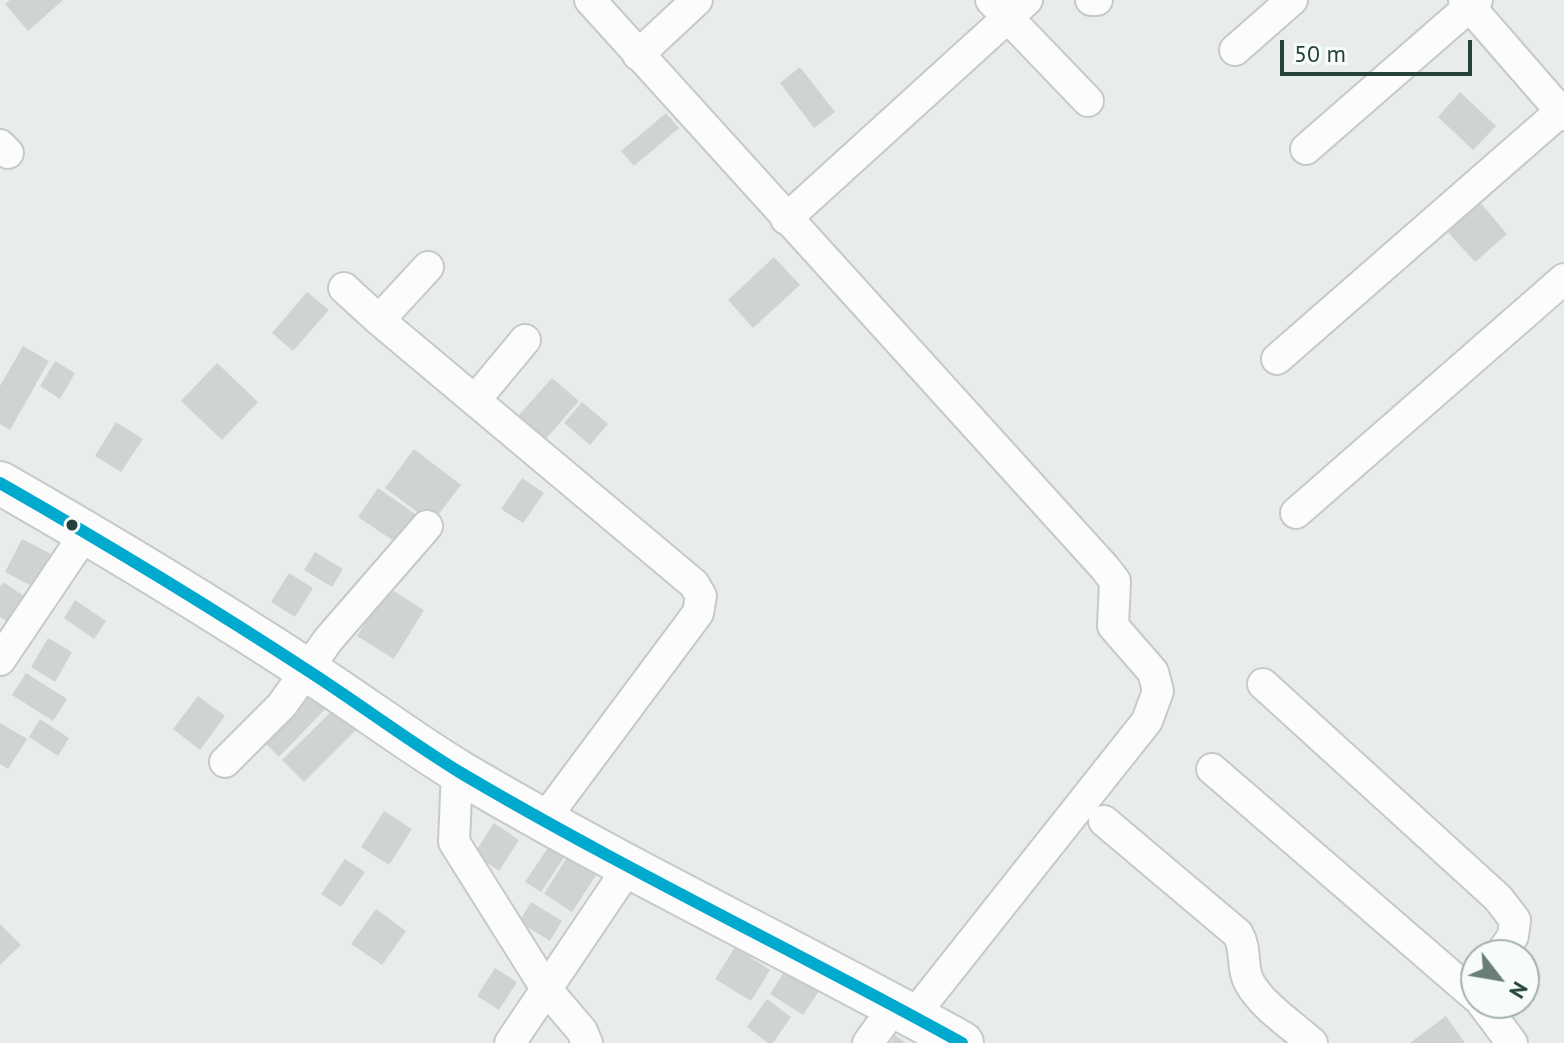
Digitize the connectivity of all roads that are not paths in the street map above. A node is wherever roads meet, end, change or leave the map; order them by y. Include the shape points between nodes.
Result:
1 (590, 0) edge
2 (697, 0) edge
3 (1292, 0) edge
4 (1470, 2) edge
5 (1009, 6) edge
6 (1235, 50) dead end
7 (638, 55) junction
8 (1088, 101) dead end
9 (1562, 113) edge
10 (1306, 149) dead end
11 (786, 219) junction
12 (428, 267) dead end
13 (1564, 279) edge
14 (344, 288) dead end
15 (379, 320) junction
16 (525, 340) dead end
17 (1277, 359) dead end
18 (476, 399) junction
19 (0, 483) edge
20 (1296, 513) dead end
21 (427, 526) dead end
22 (87, 531) junction
23 (0, 660) edge
24 (308, 671) junction
25 (1263, 684) dead end
26 (225, 762) dead end
27 (1212, 769) dead end
28 (457, 771) junction
29 (543, 821) junction
30 (1104, 821) dead end
31 (628, 868) junction
32 (1511, 939) edge
33 (1460, 978) edge
34 (547, 990) junction
35 (904, 1011) junction
36 (1495, 1019) edge
37 (510, 1043) edge
38 (587, 1043) edge
39 (868, 1043) edge
40 (962, 1043) edge
41 (1312, 1043) edge
42 (1512, 1043) edge

1 - 7 street
2 - 7 street
3 - 6 street
4 - 9 street
4 - 10 street
5 - 8 street
5 - 11 street
7 - 11 street
9 - 17 street
11 - 35 street via 1115,581 1113,626 1153,672 1158,691 1147,721
12 - 15 street
13 - 20 street
14 - 15 street
15 - 18 street
16 - 18 street
18 - 29 street via 694,584 701,596 698,613
19 - 22 street
21 - 24 street via 328,640
22 - 23 street
22 - 24 street
24 - 26 street
24 - 28 street
25 - 32 street via 1498,898 1515,920
27 - 33 street
28 - 29 street
28 - 34 street via 454,842
29 - 31 street
30 - 41 street via 1238,934 1248,981
31 - 34 street
31 - 35 street
34 - 37 street
34 - 38 street
35 - 39 street
35 - 40 street
36 - 42 street

